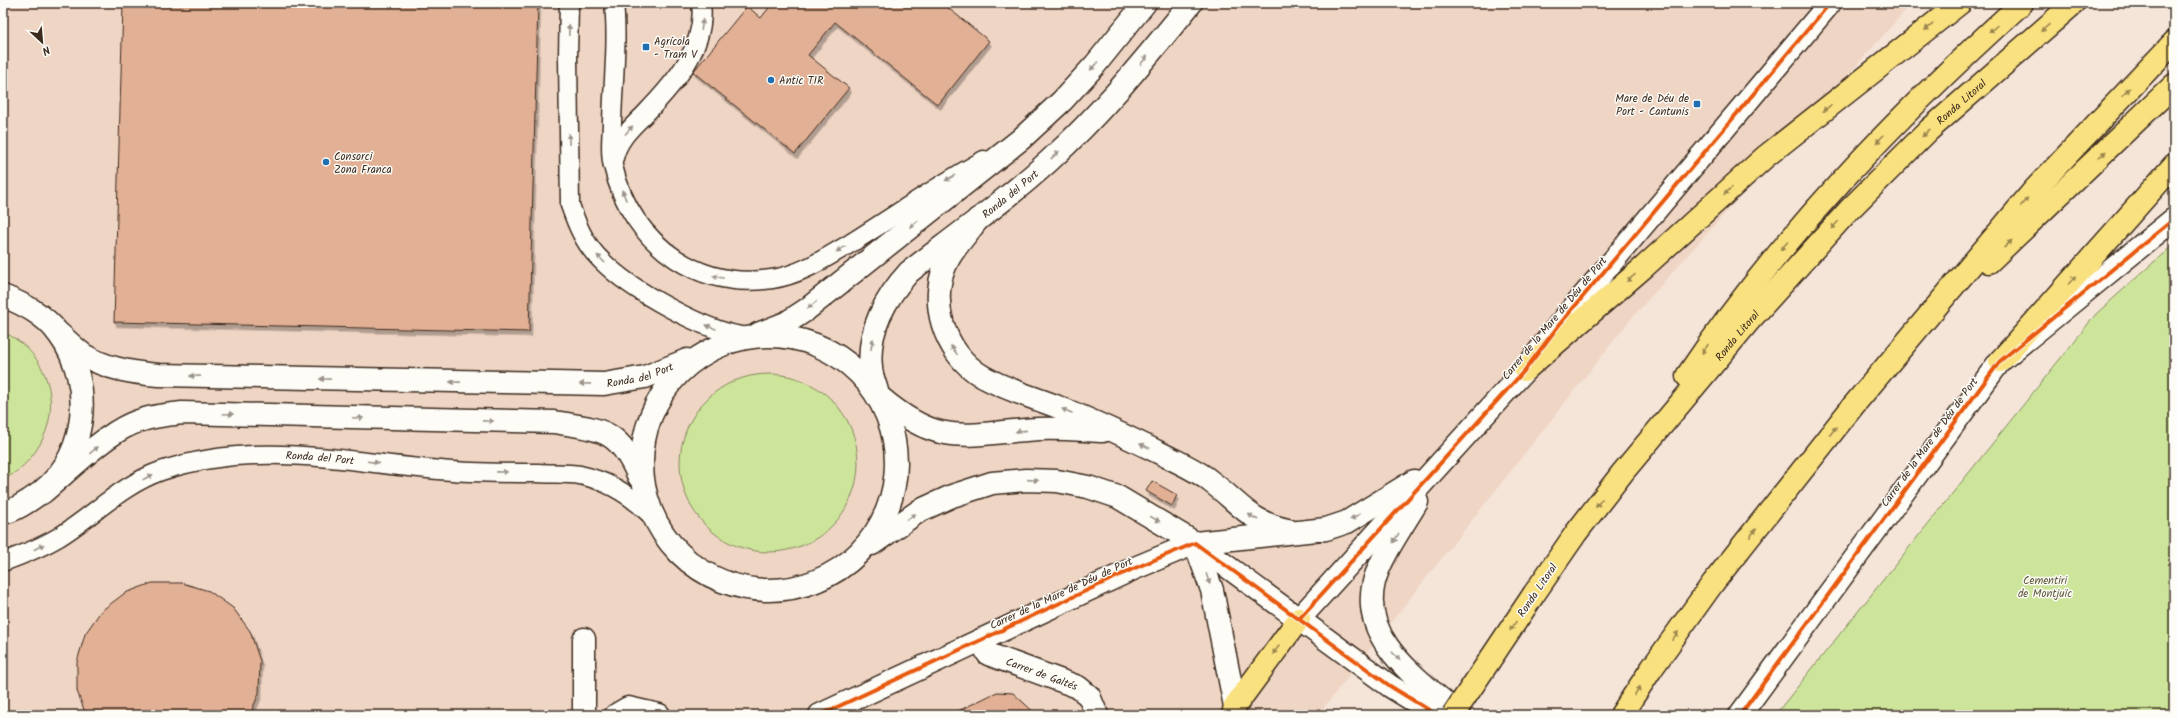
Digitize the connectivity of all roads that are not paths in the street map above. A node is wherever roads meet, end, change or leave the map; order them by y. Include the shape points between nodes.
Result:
1 (569, 3) edge
2 (614, 3) edge
3 (701, 3) edge
4 (1145, 3) edge
5 (1191, 3) edge
6 (1830, 3) edge
7 (1960, 3) edge
8 (2022, 3) edge
9 (2074, 3) edge
10 (2174, 42) edge
11 (2174, 85) edge
12 (1021, 139) junction
13 (612, 165) junction
14 (2174, 165) edge
15 (978, 219) junction
16 (2174, 219) edge
17 (3, 296) edge
18 (57, 332) junction
19 (748, 337) junction
20 (1909, 339) junction
21 (703, 354) junction
22 (2000, 361) junction
23 (1524, 370) junction
24 (878, 396) junction
25 (1116, 431) junction
26 (1436, 468) junction
27 (1622, 472) junction
28 (642, 484) junction
29 (42, 492) junction
30 (3, 513) edge
31 (651, 515) junction
32 (1303, 532) junction
33 (1195, 542) junction
34 (3, 562) edge
35 (844, 563) junction
36 (1299, 619) junction
37 (584, 640) dead end
38 (981, 640) junction
39 (1234, 711) edge
40 (584, 715) edge
41 (616, 715) edge
42 (660, 715) edge
43 (820, 715) edge
44 (1097, 715) edge
45 (1437, 715) edge
46 (1453, 715) edge
47 (1459, 715) edge
48 (1621, 715) edge
49 (1740, 715) edge

19 -> 1 lane via 732,335 686,317 622,278 600,260 577,226 570,204
2 - 13 lane
13 -> 3 lane via 615,151 622,138 665,94 694,50 701,33
4 -> 12 street via 1062,101
15 -> 5 street, Ronda del Port via 1048,161 1084,127 1131,76
6 - 23 street, Carrer de la Mare de Déu de Port
7 -> 23 highway via 1765,157 1644,267
8 -> 27 highway via 1960,59 1886,133 1774,257 1721,325
9 -> 27 highway, Ronda Litoral via 1929,130 1848,210 1749,321
20 -> 10 highway via 2034,190
20 -> 11 highway
12 -> 13 lane via 948,180 820,261 773,279 729,279 710,275 688,266 665,250 640,226 628,207
12 -> 19 street via 806,310 780,326
22 -> 14 highway
24 -> 15 street, Ronda del Port via 870,352 884,305 909,272
25 -> 15 street via 997,384 966,365 952,350 940,314 942,277 949,258
16 - 22 street, Carrer de la Mare de Déu de Port
17 - 18 street, Ronda del Port via 30,308
21 -> 18 street, Ronda del Port via 645,376 604,384 159,375 135,373 109,366 84,355
18 - 29 street via 75,364 83,398 82,412 80,433 66,466
19 - 21 street
19 - 24 street via 777,336 805,341 830,350 852,365
48 -> 20 highway via 1714,583
21 - 28 street via 680,372 665,389 653,409 643,440
22 - 49 street, Carrer de la Mare de Déu de Port
23 - 26 street, Carrer de la Mare de Déu de Port
25 -> 24 street via 1040,429 967,436 947,434 928,429 910,420
24 - 35 street via 895,440 895,481 890,503 881,523 868,542
32 -> 25 street via 1282,529 1249,515 1210,481
26 -> 32 street via 1346,522 1326,529
26 - 36 street, Carrer de la Mare de Déu de Port
26 -> 47 street, Carrer de la Mare de Déu de Port via 1380,566 1374,582 1372,614 1377,630 1391,651
27 -> 46 highway, Ronda Litoral, bridge via 1576,533
29 -> 28 street via 108,438 130,425 153,416 182,413 567,424 600,431 613,437 624,447
28 - 31 street
29 - 30 street via 12,511
34 -> 31 lane, Ronda del Port via 30,552 58,537 109,499 159,472 219,456 249,454 334,457 452,471 578,475 602,481 622,491
31 - 35 street via 677,552 712,578 734,586 779,591 824,576
32 - 33 street, Carrer de la Mare de Déu de Port
35 -> 33 street via 919,511 952,496 992,483 1026,480 1088,487 1118,497
33 - 36 street
33 - 38 street, Carrer de la Mare de Déu de Port
33 -> 39 street via 1212,590
36 -> 39 highway
36 - 45 street via 1390,686
37 - 40 street
38 - 43 street, Carrer de la Mare de Déu de Port
38 - 44 street, Carrer de Galtés via 988,654 1078,687 1089,696
41 - 42 street via 628,708

